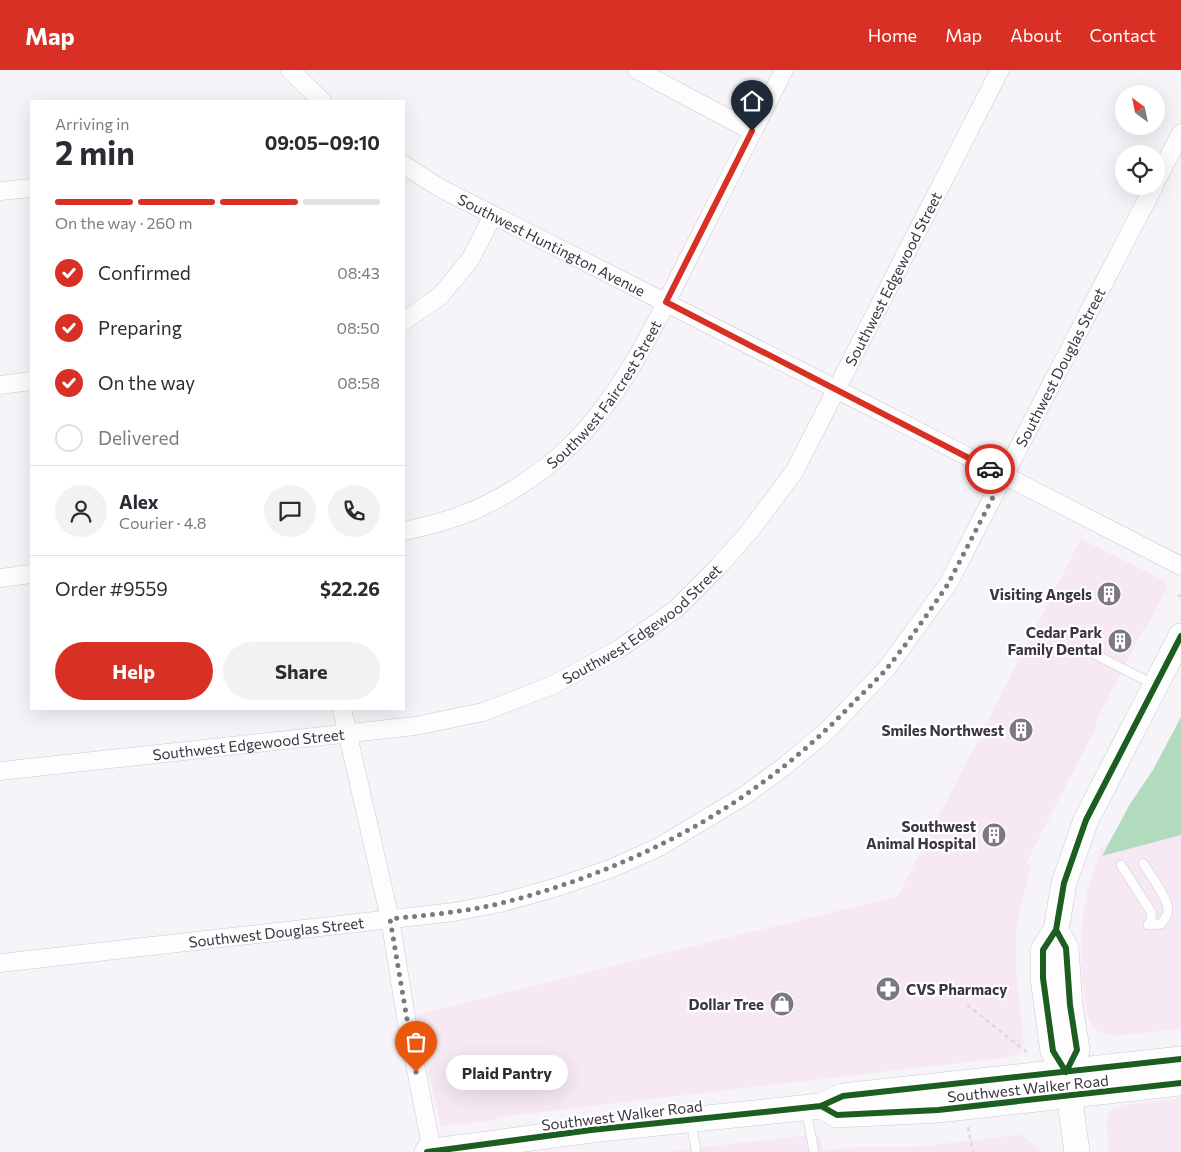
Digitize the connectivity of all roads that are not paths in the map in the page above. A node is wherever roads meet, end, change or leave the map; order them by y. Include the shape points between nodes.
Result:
1 (290, 70) edge
2 (638, 70) edge
3 (784, 70) edge
4 (1000, 70) edge
5 (321, 100) edge
6 (752, 131) junction
7 (1181, 133) edge
8 (1165, 164) edge
9 (405, 166) edge
10 (30, 188) edge
11 (0, 191) edge
12 (1149, 195) edge
13 (493, 215) junction
14 (666, 302) junction
15 (405, 320) edge
16 (30, 381) edge
17 (0, 385) edge
18 (836, 389) junction
19 (1004, 476) junction
20 (405, 531) edge
21 (1181, 566) edge
22 (30, 574) edge
23 (0, 578) edge
24 (1181, 636) edge
25 (1096, 655) dead end
26 (1156, 685) junction
27 (342, 710) edge
28 (348, 733) junction
29 (0, 771) edge
30 (1143, 863) dead end
31 (1121, 865) dead end
32 (390, 919) junction
33 (0, 963) edge
34 (1181, 1059) edge
35 (1066, 1072) junction
36 (1181, 1083) edge
37 (1070, 1096) junction
38 (813, 1106) junction
39 (690, 1120) junction
40 (432, 1151) edge
41 (696, 1151) edge
42 (427, 1152) edge
43 (685, 1152) edge
44 (814, 1152) edge
45 (1077, 1152) edge

1 - 5 street
2 - 6 street
3 - 6 street, Southwest Faircrest Street
4 - 18 street, Southwest Edgewood Street
6 - 14 street, Southwest Faircrest Street
7 - 8 street
9 - 13 street, Southwest Huntington Avenue
10 - 11 street
12 - 19 street, Southwest Douglas Street
13 - 14 street, Southwest Huntington Avenue
13 - 15 street via 470,260 440,296
14 - 18 street, Southwest Huntington Avenue
14 - 20 street, Southwest Faircrest Street via 618,389 566,450 527,481 464,514
16 - 17 street
18 - 19 street, Southwest Huntington Avenue
18 - 28 street, Southwest Edgewood Street via 794,472 749,532 676,609 619,650 553,685 483,712 415,726
19 - 21 street, Southwest Huntington Avenue
19 - 32 street, Southwest Douglas Street via 948,584 887,668 829,729 744,796 658,847 610,869 500,903
22 - 23 street
24 - 26 main road
25 - 26 lane
26 - 35 main road via 1086,820 1064,883 1056,930 1066,948 1077,1050
27 - 28 street
28 - 29 street, Southwest Edgewood Street
28 - 32 street
30 - 31 lane via 1166,901 1168,909 1161,924 1148,925 1152,919 1151,912
32 - 33 street, Southwest Douglas Street
32 - 40 street
34 - 35 main road, Southwest Walker Road
35 - 37 main road
35 - 38 main road, Southwest Walker Road via 843,1096
36 - 37 main road, Southwest Walker Road
37 - 38 main road, Southwest Walker Road via 938,1110 836,1115
37 - 45 main road
38 - 39 main road, Southwest Walker Road
38 - 44 lane
39 - 40 main road, Southwest Walker Road
39 - 41 lane
40 - 42 main road, Southwest Walker Road
41 - 43 lane

